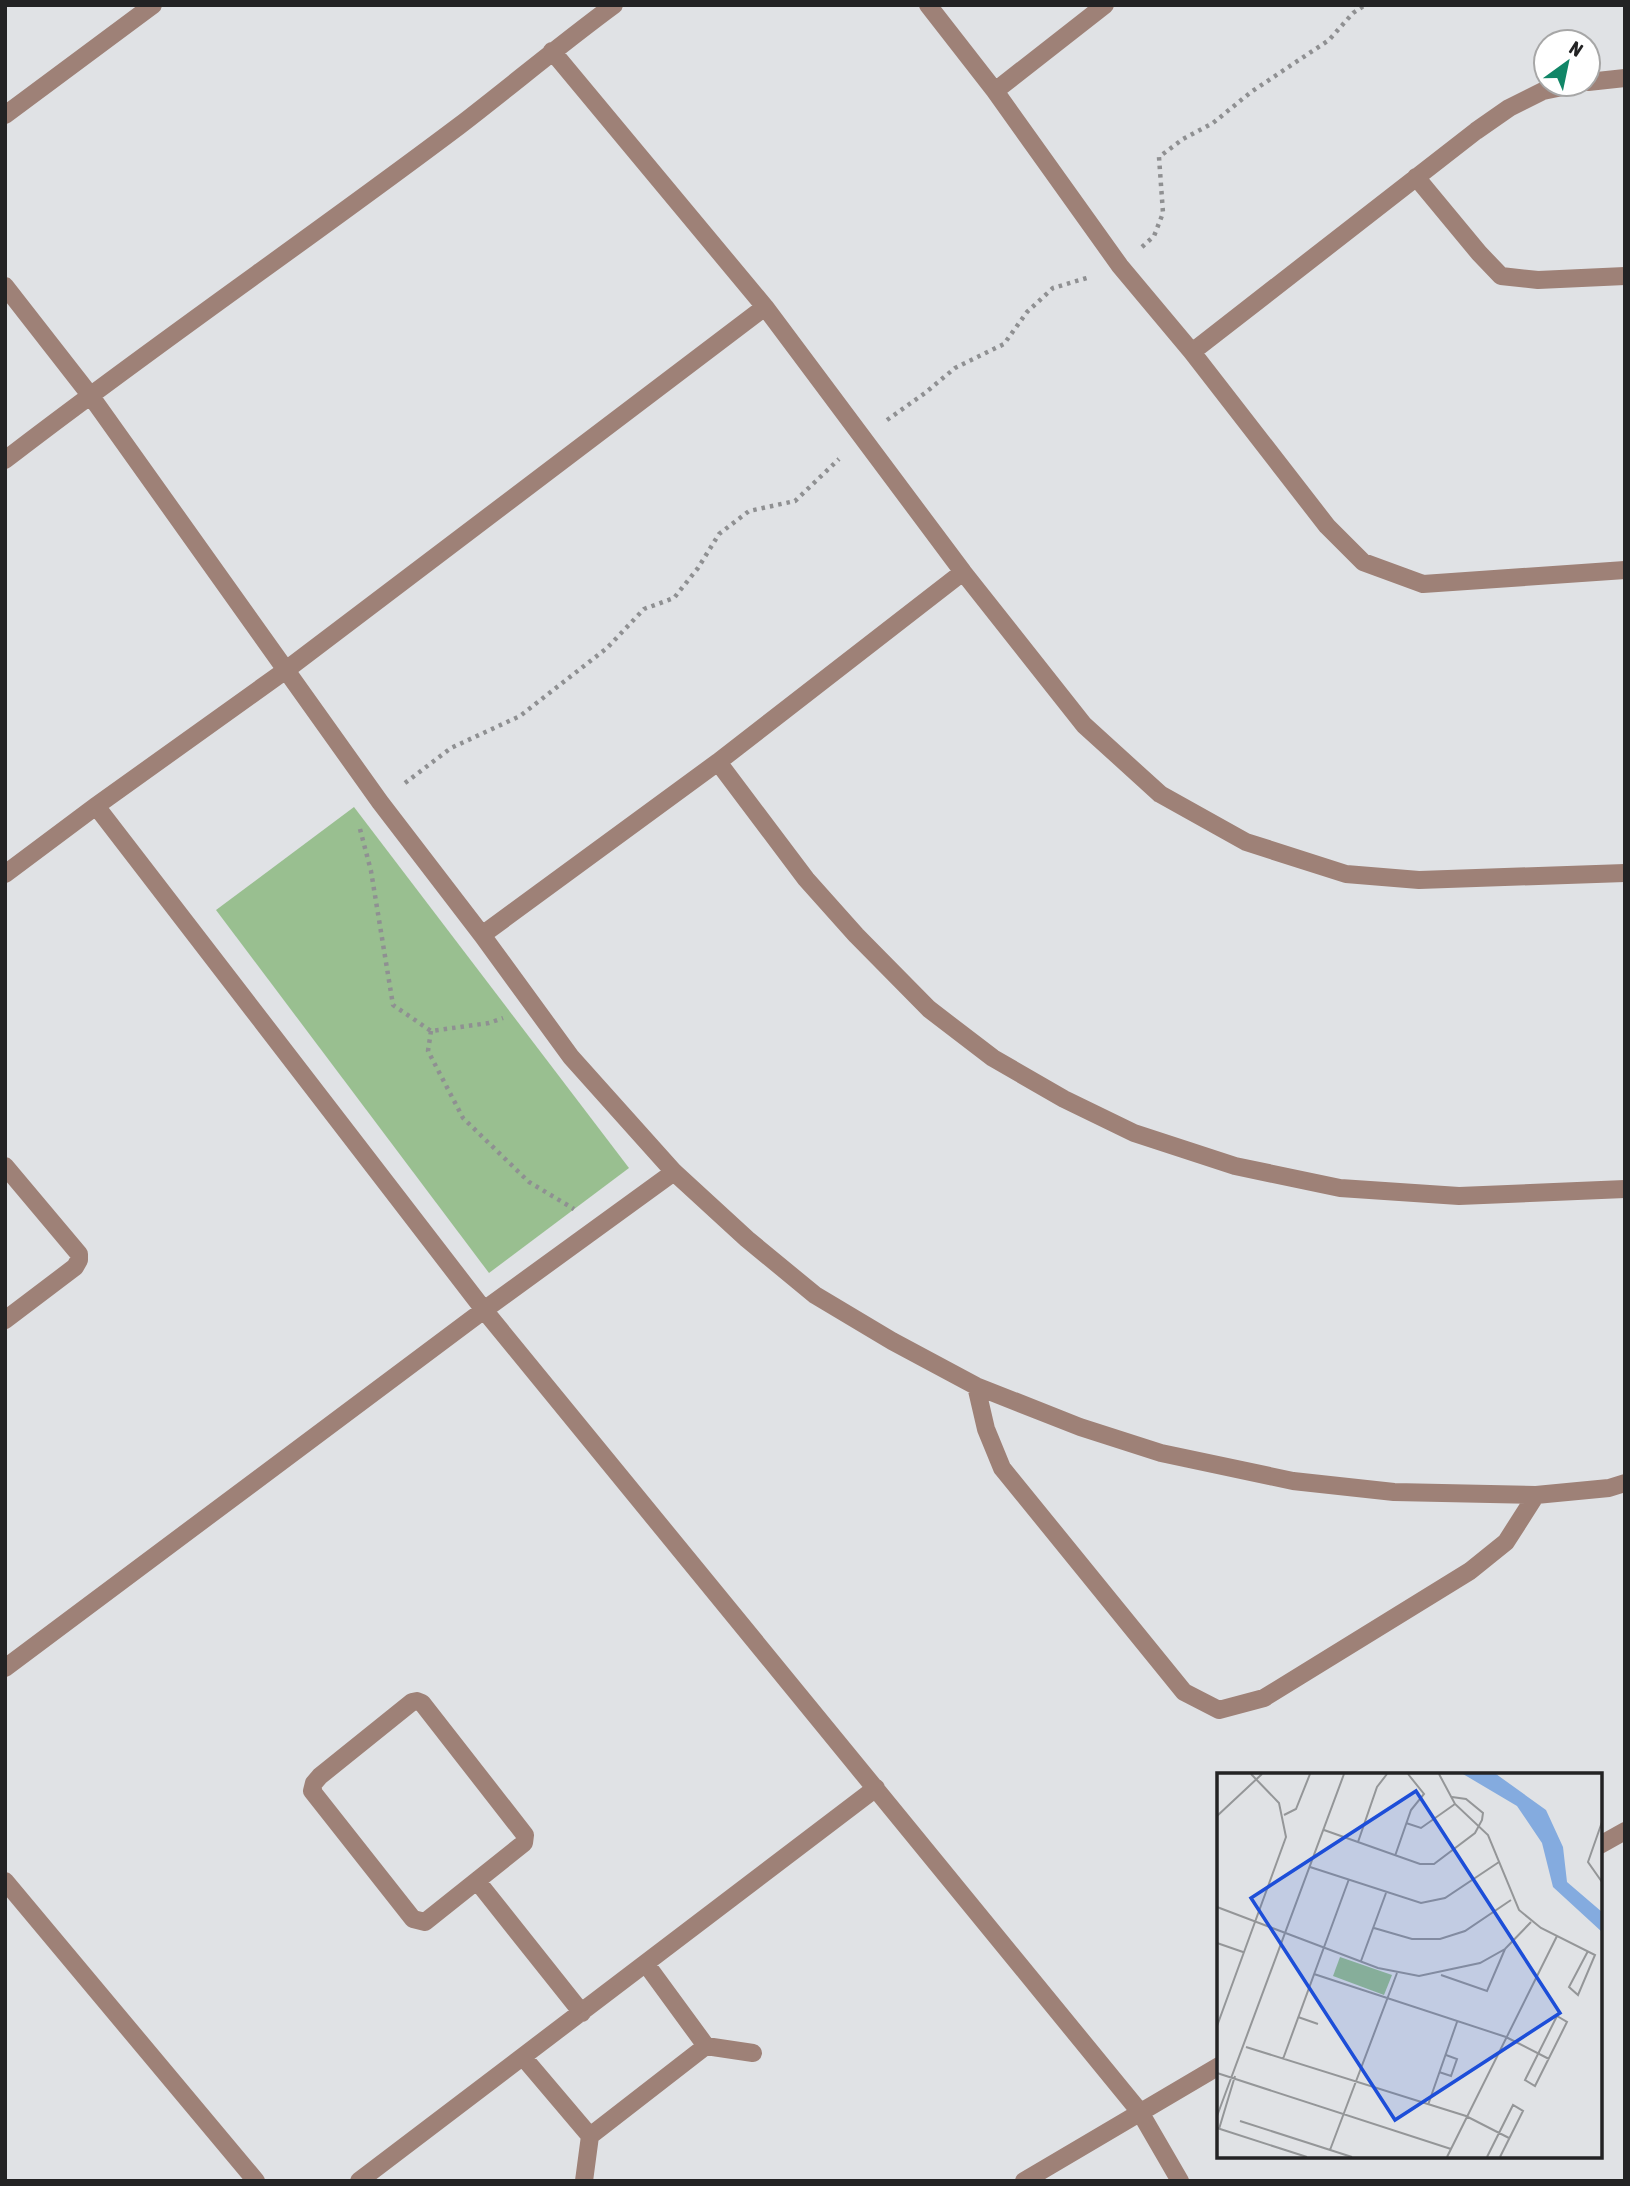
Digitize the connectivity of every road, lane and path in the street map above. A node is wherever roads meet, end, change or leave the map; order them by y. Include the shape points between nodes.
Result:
1 (153, 5) edge
2 (614, 5) edge
3 (928, 5) edge
4 (1105, 5) edge
5 (1365, 5) edge
6 (552, 51) junction
7 (1625, 78) edge
8 (1602, 80) edge
9 (995, 91) junction
10 (1532, 96) edge
11 (5, 115) edge
12 (1416, 177) junction
13 (1120, 265) junction
14 (1625, 276) edge
15 (5, 286) edge
16 (765, 307) junction
17 (1192, 352) junction
18 (90, 395) junction
19 (864, 438) junction
20 (5, 460) edge
21 (1625, 570) edge
22 (963, 572) junction
23 (286, 670) junction
24 (718, 762) junction
25 (380, 802) junction
26 (96, 806) junction
27 (1625, 873) edge
28 (5, 874) edge
29 (482, 935) junction
30 (533, 1006) junction
31 (431, 1031) junction
32 (5, 1166) edge
33 (674, 1172) junction
34 (1625, 1189) edge
35 (601, 1225) junction
36 (484, 1310) junction
37 (5, 1320) edge
38 (976, 1386) junction
39 (1625, 1483) edge
40 (1536, 1495) junction
41 (5, 1668) edge
42 (876, 1788) junction
43 (1625, 1830) edge
44 (1602, 1844) edge
45 (5, 1881) edge
46 (477, 1881) junction
47 (646, 1964) junction
48 (582, 2012) junction
49 (706, 2046) junction
50 (754, 2053) dead end
51 (523, 2057) junction
52 (1217, 2067) edge
53 (1140, 2112) junction
54 (590, 2136) junction
55 (256, 2181) edge
56 (359, 2181) edge
57 (584, 2181) edge
58 (1024, 2181) edge
59 (1180, 2181) edge

1 - 11 street
2 - 6 street
3 - 9 street
4 - 9 street
5 - 13 path via 1329,40 1159,157 1163,213 1154,236
6 - 16 street
6 - 18 street via 460,125
7 - 8 street
9 - 13 street
10 - 12 street via 1509,108
12 - 14 street via 1501,276 1538,280
12 - 17 street
13 - 17 street
13 - 19 path via 1053,288 1027,312 1004,344 955,368
15 - 18 street
16 - 19 street
16 - 23 street
17 - 21 street via 1326,526 1363,562 1423,584
18 - 20 street
18 - 23 street
19 - 22 street
19 - 25 path via 795,501 749,510 719,534 674,598 645,609 607,649 520,716 451,748
22 - 24 street
22 - 27 street via 1084,725 1160,794 1246,842 1346,874 1419,880
23 - 25 street
23 - 26 street
24 - 29 street
24 - 34 street via 806,879 929,1009 993,1058 1134,1133 1235,1166 1340,1188 1459,1196
25 - 29 street
25 - 31 path via 360,828 393,1005
26 - 28 street
26 - 36 street
29 - 30 street
30 - 31 path via 489,1023
30 - 33 street via 571,1057
31 - 35 path via 428,1051 463,1118 529,1182
32 - 37 street via 79,1254 79,1260
33 - 35 street
33 - 38 street via 815,1294
35 - 36 street
36 - 41 street
36 - 42 street
38 - 40 street via 1080,1427 1161,1452 1293,1482 1394,1492
38 - 40 street via 1002,1468 1184,1692 1219,1710 1264,1698 1470,1571 1506,1542
39 - 40 street
42 - 47 street
42 - 53 street
43 - 44 street
45 - 55 street
46 - 46 street via 524,1843 525,1835 422,1703 412,1702 314,1783 312,1791 413,1919 425,1922
46 - 48 street
47 - 48 street
47 - 49 street
48 - 51 street
49 - 50 street
49 - 54 street
51 - 54 street
51 - 56 street
52 - 53 street
53 - 58 street
53 - 59 street
54 - 57 street

